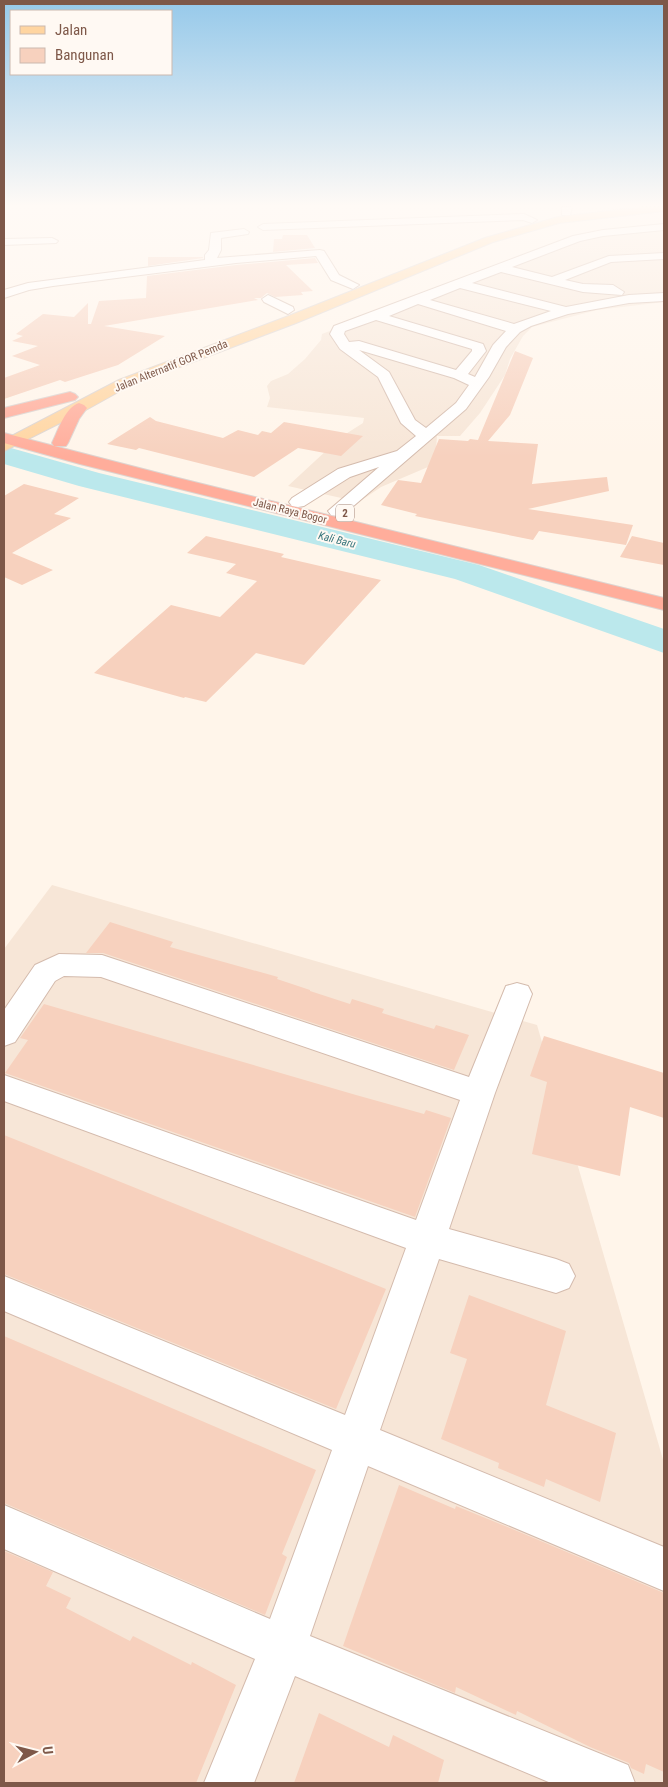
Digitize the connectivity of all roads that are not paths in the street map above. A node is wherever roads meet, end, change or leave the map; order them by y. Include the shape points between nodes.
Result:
1 (340, 290) edge
2 (364, 290) edge
3 (444, 290) edge
4 (486, 290) edge
5 (615, 290) edge
6 (664, 297) edge
7 (268, 299) dead end
8 (418, 300) junction
9 (629, 300) junction
10 (288, 310) junction
11 (566, 311) junction
12 (376, 316) junction
13 (515, 329) junction
14 (340, 340) junction
15 (459, 375) junction
16 (478, 383) junction
17 (79, 397) junction
18 (4, 413) edge
19 (4, 425) edge
20 (426, 435) junction
21 (10, 437) edge
22 (60, 443) junction
23 (407, 452) junction
24 (298, 502) junction
25 (337, 512) junction
26 (413, 535) junction
27 (664, 592) edge
28 (664, 604) edge
29 (518, 994) dead end
30 (4, 1034) edge
31 (4, 1088) edge
32 (479, 1093) junction
33 (428, 1240) junction
34 (556, 1276) dead end
35 (4, 1293) edge
36 (355, 1440) junction
37 (4, 1527) edge
38 (664, 1569) edge
39 (283, 1648) junction
40 (229, 1783) edge
41 (610, 1783) edge

1 - 10 main road, Jalan Alternatif GOR Pemda
2 - 17 main road, Jalan Alternatif GOR Pemda via 124,383
3 - 8 street
4 - 11 street
5 - 9 street
6 - 9 street
7 - 10 street
8 - 12 street
8 - 13 street
9 - 11 street
10 - 17 main road, Jalan Alternatif GOR Pemda via 158,358
11 - 13 street
12 - 14 street via 339,329
12 - 15 street via 478,347 480,351
13 - 16 street via 500,346
14 - 15 street
14 - 20 street via 384,375 409,422
15 - 16 street
16 - 20 street via 460,406
17 - 18 highway
17 - 19 main road, Jalan Alternatif GOR Pemda
17 - 21 main road, Jalan Alternatif GOR Pemda
17 - 22 highway
20 - 23 street
21 - 22 highway, Jalan Raya Bogor / 2
21 - 26 highway, Jalan Raya Bogor / 2 via 212,492
22 - 24 highway, Jalan Raya Bogor / 2
23 - 24 street via 354,469
23 - 25 street
24 - 25 highway, Jalan Raya Bogor / 2
25 - 26 highway, Jalan Raya Bogor / 2
26 - 27 highway, Jalan Raya Bogor / 2
26 - 28 highway, Jalan Raya Bogor / 2
29 - 32 street
30 - 32 street via 45,973 59,965 102,966
31 - 33 street
32 - 33 street
33 - 34 street
33 - 36 street
35 - 36 street
36 - 38 street
36 - 39 street
37 - 39 street
39 - 40 street
39 - 41 street

